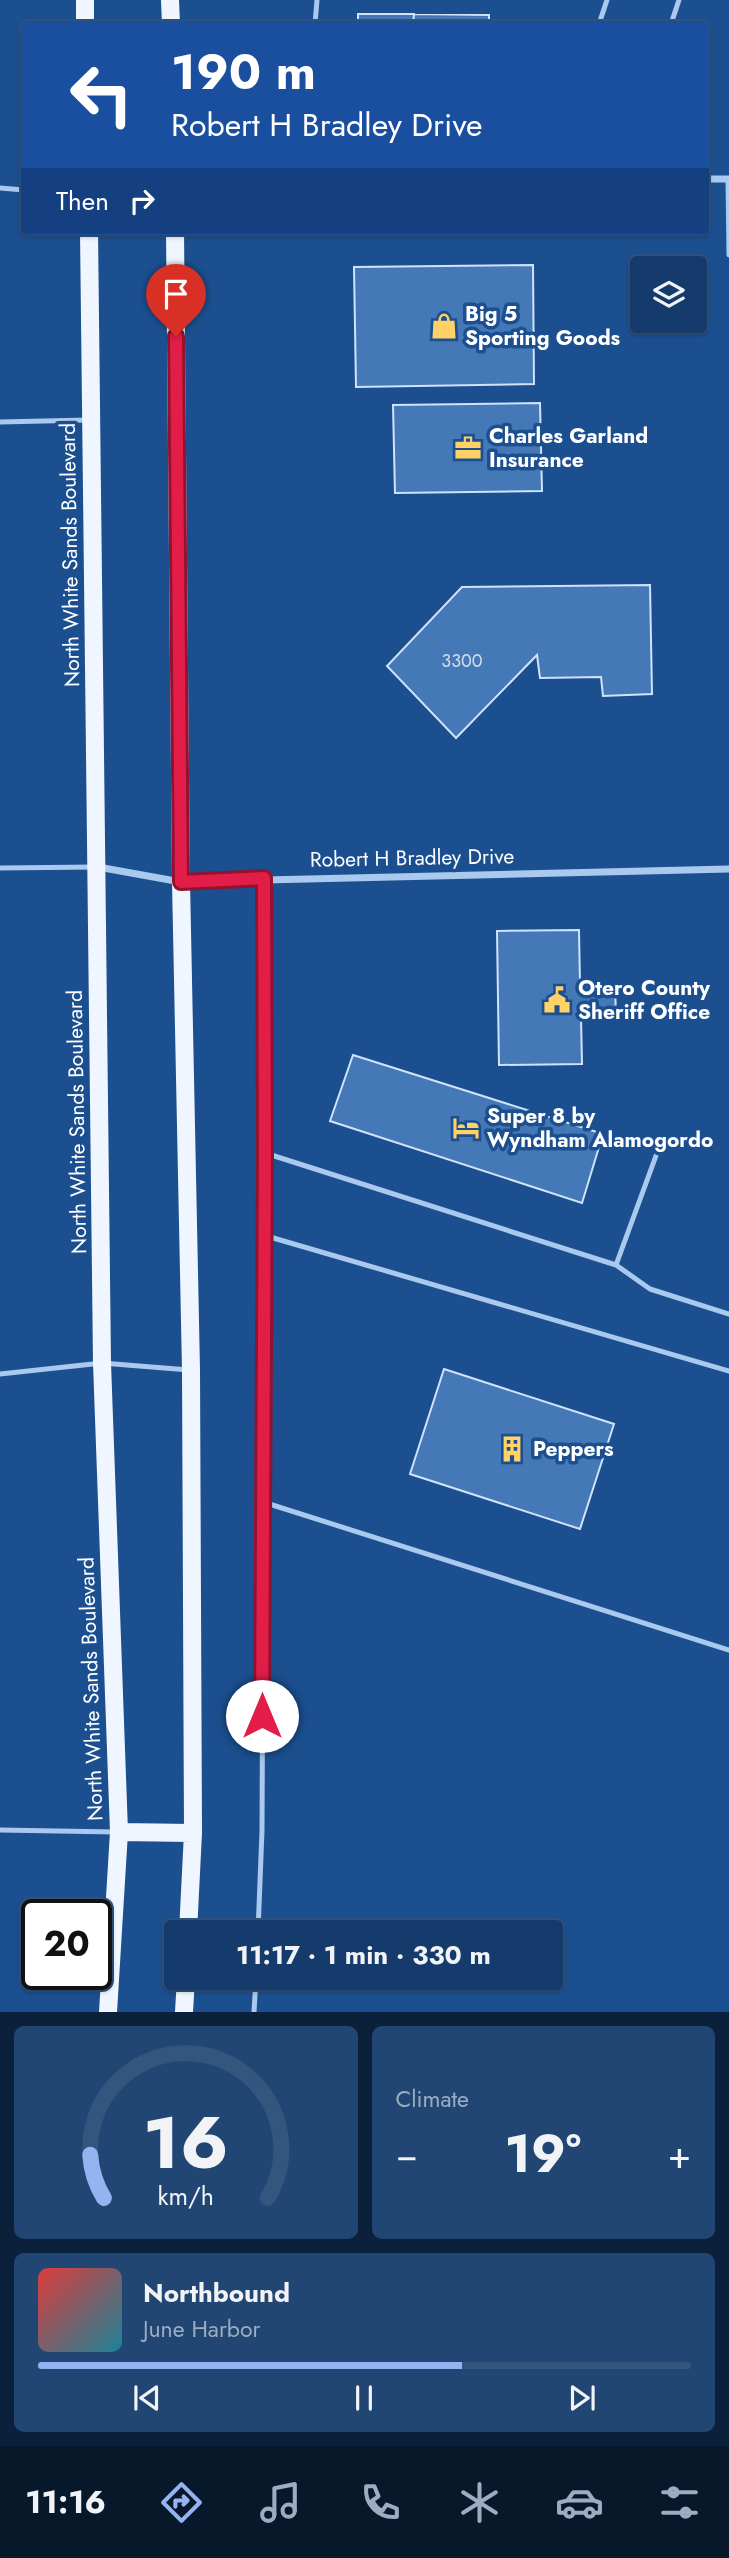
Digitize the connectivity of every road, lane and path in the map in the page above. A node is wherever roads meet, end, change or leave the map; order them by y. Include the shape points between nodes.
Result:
1 (85, 0) edge
2 (170, 0) edge
3 (317, 0) edge
4 (607, 0) edge
5 (679, 0) edge
6 (85, 21) edge
7 (171, 21) edge
8 (315, 21) edge
9 (600, 21) edge
10 (672, 21) edge
11 (709, 179) edge
12 (729, 179) edge
13 (0, 188) edge
14 (21, 190) edge
15 (89, 235) edge
16 (175, 235) edge
17 (729, 255) edge
18 (91, 420) junction
19 (0, 422) edge
20 (97, 867) junction
21 (0, 868) edge
22 (729, 869) edge
23 (264, 878) junction
24 (181, 882) junction
25 (265, 1153) junction
26 (657, 1153) dead end
27 (263, 1235) junction
28 (615, 1265) junction
29 (729, 1314) edge
30 (102, 1363) junction
31 (191, 1370) junction
32 (729, 1371) edge
33 (0, 1374) edge
34 (263, 1503) junction
35 (729, 1650) edge
36 (0, 1830) edge
37 (119, 1832) junction
38 (193, 1833) junction
39 (189, 1920) edge
40 (258, 1920) edge
41 (185, 1990) edge
42 (255, 1990) edge
43 (108, 2012) edge
44 (184, 2012) edge
45 (254, 2012) edge

1 - 6 main road
2 - 7 main road
3 - 8 lane
4 - 9 lane
5 - 10 lane
11 - 12 street
12 - 17 lane
13 - 14 lane
15 - 18 main road, North White Sands Boulevard
16 - 24 main road
18 - 19 lane
18 - 20 main road, North White Sands Boulevard
20 - 21 lane
20 - 24 street, Robert H Bradley Drive
20 - 30 main road, North White Sands Boulevard
22 - 23 street, Robert H Bradley Drive
23 - 24 street, Robert H Bradley Drive
23 - 25 lane
24 - 31 main road
25 - 27 lane
25 - 28 lane
26 - 28 lane
27 - 32 lane
27 - 34 lane
28 - 29 lane via 650,1289
30 - 31 lane
30 - 33 lane
30 - 37 main road, North White Sands Boulevard
31 - 38 main road
34 - 35 lane
34 - 40 lane
36 - 37 lane
37 - 38 main road
37 - 43 main road, North White Sands Boulevard
38 - 39 main road
41 - 44 main road
42 - 45 lane

